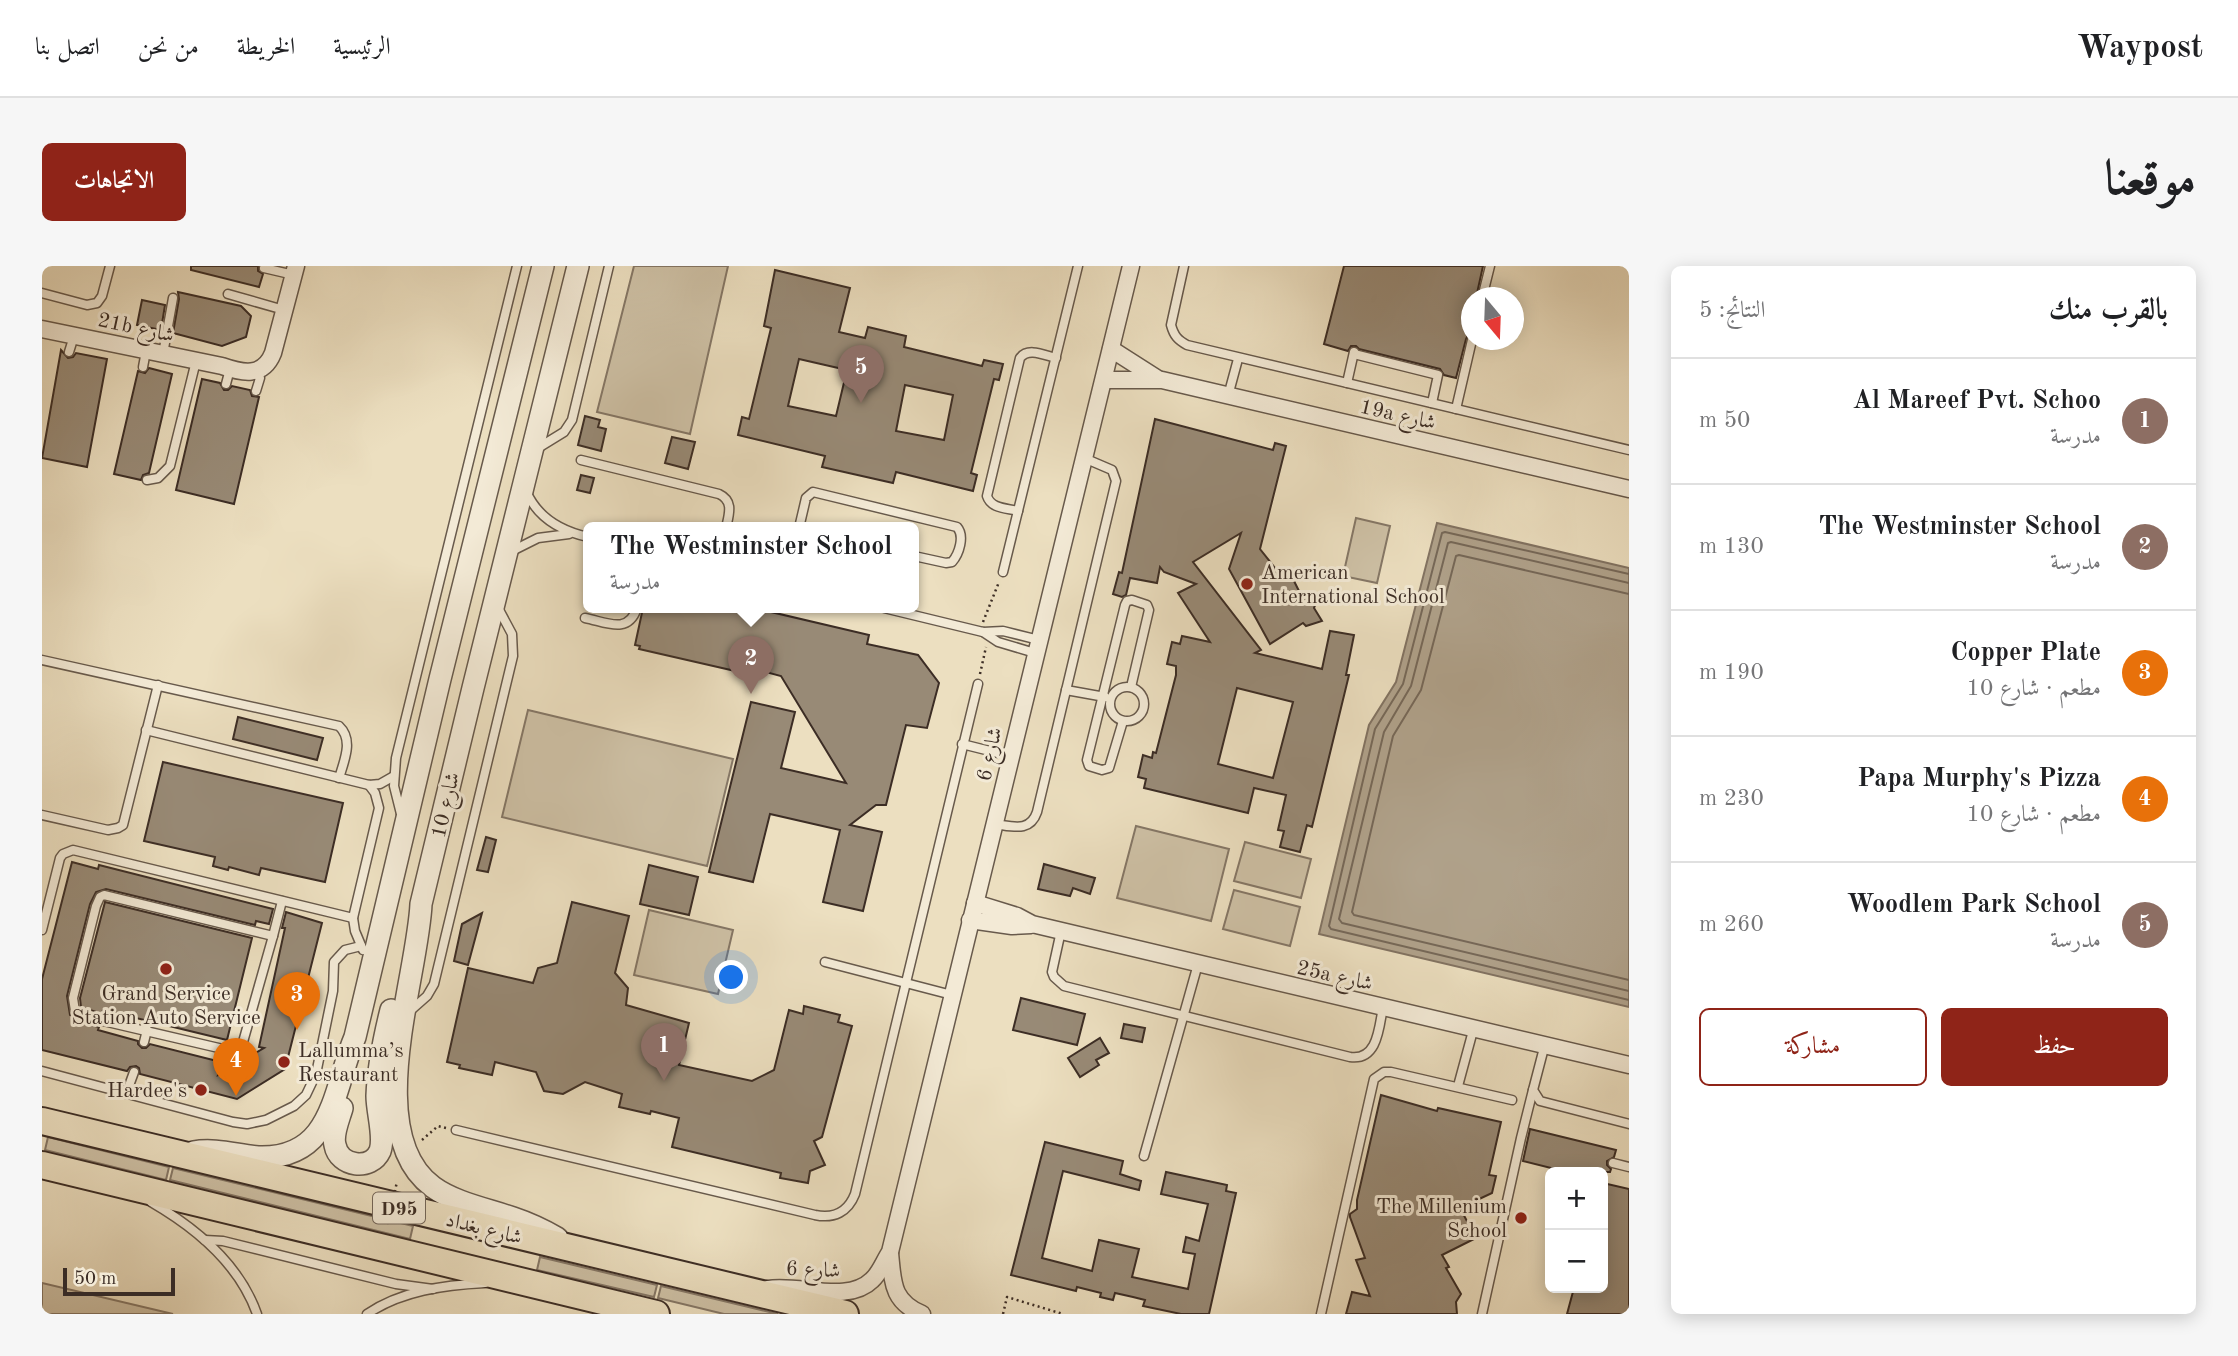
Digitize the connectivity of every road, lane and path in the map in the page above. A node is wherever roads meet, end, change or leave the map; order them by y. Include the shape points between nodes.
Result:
1 (110, 266) edge
2 (517, 266) edge
3 (543, 266) edge
4 (578, 266) edge
5 (609, 266) edge
6 (1078, 266) edge
7 (1131, 266) edge
8 (1184, 266) edge
9 (1490, 266) edge
10 (264, 268) dead end
11 (295, 271) edge
12 (1485, 287) edge
13 (42, 293) edge
14 (228, 294) dead end
15 (173, 298) dead end
16 (284, 310) junction
17 (42, 329) edge
18 (275, 345) junction
19 (1111, 349) junction
20 (1470, 350) edge
21 (151, 357) junction
22 (1056, 358) junction
23 (1238, 359) junction
24 (196, 361) junction
25 (257, 371) junction
26 (226, 373) junction
27 (1158, 379) junction
28 (1104, 380) junction
29 (1347, 383) junction
30 (256, 391) dead end
31 (1228, 396) junction
32 (1432, 403) junction
33 (1456, 409) junction
34 (1629, 450) edge
35 (532, 451) junction
36 (1084, 458) junction
37 (582, 460) dead end
38 (148, 480) dead end
39 (523, 485) junction
40 (1629, 489) edge
41 (1018, 511) junction
42 (727, 522) edge
43 (800, 522) edge
44 (576, 534) junction
45 (583, 536) edge
46 (506, 556) junction
47 (919, 557) edge
48 (1003, 572) dead end
49 (495, 600) junction
50 (635, 613) edge
51 (905, 613) edge
52 (584, 618) dead end
53 (983, 632) junction
54 (1037, 647) junction
55 (42, 660) edge
56 (978, 684) dead end
57 (158, 685) junction
58 (1131, 687) junction
59 (1066, 690) junction
60 (1101, 696) junction
61 (1111, 698) junction
62 (1123, 720) junction
63 (146, 730) junction
64 (962, 744) junction
65 (1010, 756) junction
66 (394, 776) junction
67 (339, 778) junction
68 (369, 785) junction
69 (42, 815) edge
70 (994, 824) junction
71 (406, 827) junction
72 (282, 901) junction
73 (975, 903) junction
74 (422, 904) junction
75 (353, 918) junction
76 (971, 920) junction
77 (1032, 924) junction
78 (42, 930) edge
79 (1061, 931) junction
80 (273, 936) junction
81 (361, 946) junction
82 (825, 961) dead end
83 (1198, 964) junction
84 (372, 969) junction
85 (904, 982) junction
86 (952, 995) junction
87 (1383, 1007) junction
88 (1184, 1016) junction
89 (402, 1017) junction
90 (1474, 1027) junction
91 (147, 1030) junction
92 (355, 1037) junction
93 (144, 1042) dead end
94 (1545, 1044) junction
95 (1629, 1065) edge
96 (42, 1071) edge
97 (134, 1072) dead end
98 (1458, 1086) junction
99 (1533, 1090) junction
100 (126, 1094) junction
101 (1511, 1100) dead end
102 (42, 1121) edge
103 (1629, 1124) edge
104 (456, 1130) dead end
105 (181, 1155) junction
106 (1144, 1156) dead end
107 (1612, 1163) dead end
108 (42, 1165) edge
109 (1629, 1167) edge
110 (111, 1181) junction
111 (397, 1182) dead end
112 (387, 1224) dead end
113 (205, 1240) junction
114 (576, 1251) junction
115 (890, 1252) junction
116 (541, 1285) junction
117 (433, 1289) junction
118 (757, 1293) junction
119 (257, 1314) edge
120 (367, 1314) edge
121 (656, 1314) edge
122 (845, 1314) edge
123 (922, 1314) edge
124 (1003, 1314) edge
125 (1063, 1314) edge
126 (1321, 1314) edge
127 (1482, 1314) edge

1 - 13 lane via 97,303 87,305
2 - 66 lane
3 - 71 street, شارع 10
4 - 35 street, شارع 10
5 - 35 lane via 572,420 564,432
6 - 22 lane
7 - 19 street, شارع 6
8 - 23 lane via 1172,316 1173,334 1187,345
9 - 12 lane
10 - 11 lane
11 - 16 street
14 - 16 lane
15 - 21 lane
16 - 18 street
17 - 21 street, 21b شارع via 72,344
18 - 25 street via 270,360
18 - 26 street, 21b شارع via 256,361
19 - 27 street, 19a شارع
19 - 28 street, شارع 6
20 - 33 lane
21 - 24 street, 21b شارع
22 - 41 lane
22 - 41 lane via 1028,351 1020,358 987,496 994,506
23 - 29 lane
23 - 31 lane
24 - 26 street, 21b شارع
24 - 38 lane via 170,466 158,478
25 - 26 street, 21b شارع
25 - 30 lane
27 - 28 street, 19a شارع
27 - 31 street, 19a شارع
28 - 36 street, شارع 6
29 - 32 lane
29 - 32 lane via 1354,353 1438,375
31 - 40 street, 19a شارع
32 - 33 lane
33 - 34 lane
35 - 39 street, شارع 10
36 - 54 street, شارع 6
36 - 59 lane via 1112,470 1116,481
37 - 42 lane via 719,494 730,506
39 - 44 lane via 543,516
39 - 46 street, شارع 10
41 - 48 lane
43 - 47 lane via 806,498 817,492 960,530 952,562
44 - 45 lane
44 - 46 lane via 538,538
46 - 49 street, شارع 10
49 - 74 street, شارع 10
49 - 89 lane via 512,635 513,656 434,984
50 - 52 lane via 624,625
51 - 53 lane
53 - 54 lane via 998,642
53 - 54 lane via 1003,631
54 - 65 street, شارع 6
55 - 57 lane
56 - 64 lane
57 - 63 lane
57 - 67 lane via 339,726 348,743
58 - 60 lane via 1149,608 1129,600
58 - 61 lane via 1119,689
58 - 62 lane via 1142,695 1144,708 1136,719
59 - 60 lane
59 - 70 lane via 1035,819 1025,827
60 - 61 lane
60 - 62 lane via 1089,766 1109,768
61 - 62 lane via 1111,709
63 - 67 lane
63 - 69 lane via 125,820 118,828 108,830
64 - 65 lane
64 - 85 lane
65 - 70 street, شارع 6
66 - 68 lane
66 - 71 lane via 396,800
67 - 68 lane
68 - 75 lane via 379,808
70 - 73 street, شارع 6
71 - 84 street, شارع 10
72 - 75 lane
72 - 78 lane via 73,850 60,858
72 - 80 lane
73 - 76 street, شارع 6
73 - 77 street, 25a شارع
74 - 89 street, شارع 10
74 - 92 street via 409,938 384,1042 377,1095 381,1149 373,1160 360,1164 341,1157 334,1138
75 - 81 lane
76 - 77 street, 25a شارع
76 - 86 street, شارع 6
77 - 79 street, 25a شارع
79 - 83 street, 25a شارع
79 - 88 lane via 1052,965 1058,982
80 - 91 lane via 247,1036 237,1047 223,1049
80 - 91 lane via 110,895 100,897 72,1004 80,1015
81 - 84 lane
81 - 100 lane via 345,950 334,962 333,991 314,1082 294,1106 247,1124
82 - 85 lane
83 - 87 street, 25a شارع
83 - 88 lane
84 - 92 street, شارع 10
85 - 86 lane
85 - 104 lane via 855,1194 846,1208 832,1216 815,1216
86 - 115 street, شارع 6
87 - 88 lane via 1372,1050 1357,1058
87 - 90 street, 25a شارع
88 - 106 lane
89 - 114 street, شارع 10 via 398,1113 403,1143 417,1172 442,1193 535,1227
90 - 94 street, 25a شارع
90 - 98 lane
91 - 93 lane
92 - 105 street, شارع 10 via 327,1121 302,1147 268,1156 214,1150
94 - 95 street, 25a شارع
94 - 99 lane
96 - 100 lane
97 - 100 lane
98 - 101 lane
98 - 126 lane via 1384,1072 1374,1079
99 - 103 lane via 1545,1103
99 - 127 lane
102 - 105 main road, شارع بغداد / D95
105 - 114 main road, شارع بغداد / D95
107 - 109 lane
108 - 110 main road, شارع بغداد / D95
110 - 113 lane
110 - 116 main road, شارع بغداد / D95
111 - 112 path, bridge
113 - 117 lane
113 - 119 lane via 236,1272
114 - 118 main road, شارع بغداد / D95
115 - 118 street, شارع 6 via 875,1277 856,1290 839,1293 793,1287
115 - 123 street, شارع 6 via 894,1287 902,1301
116 - 117 lane via 482,1283
116 - 121 main road, شارع بغداد / D95
117 - 120 lane via 390,1301
118 - 122 main road, شارع بغداد / D95
124 - 125 path via 1007,1297

